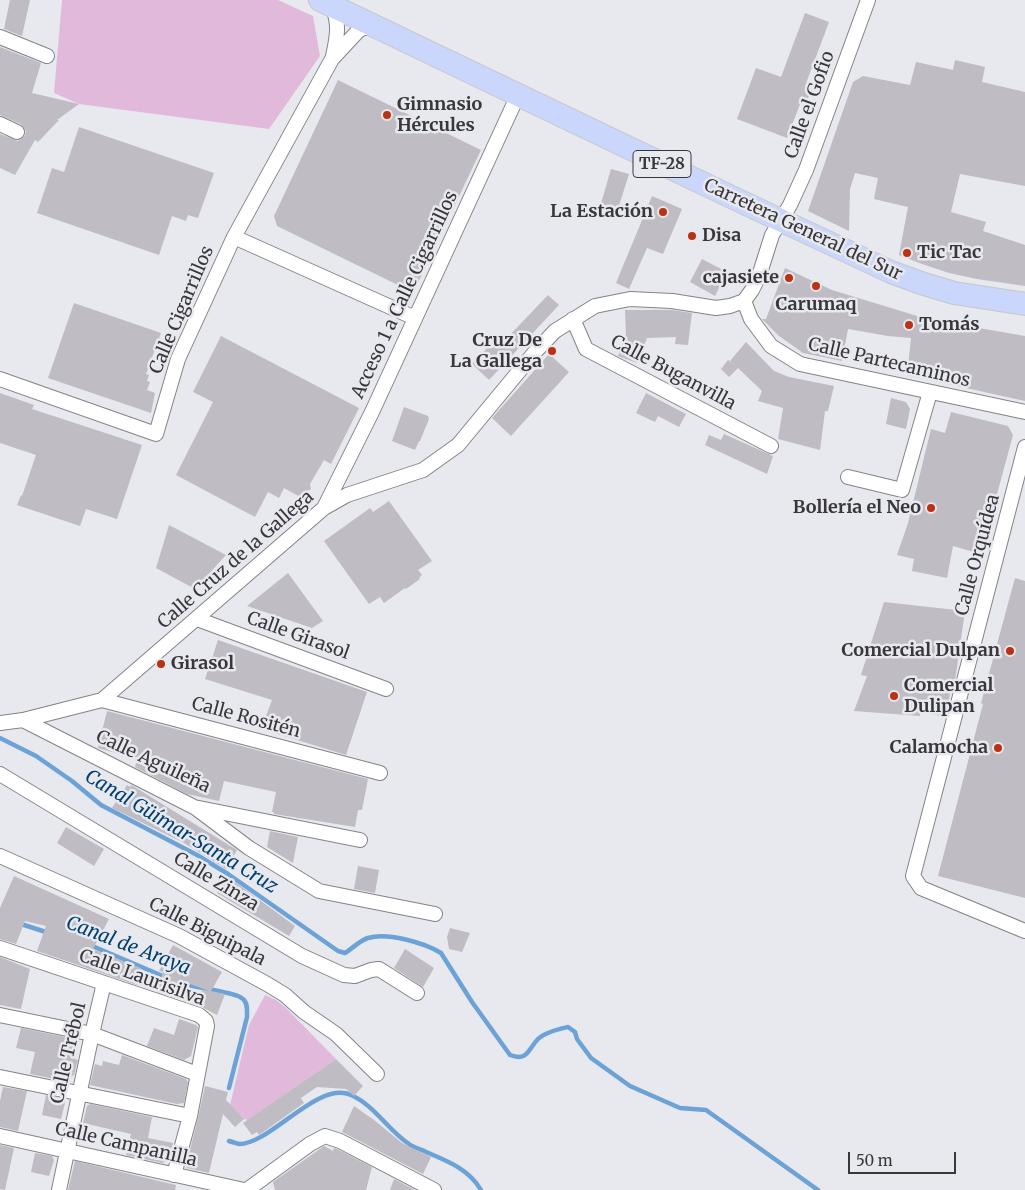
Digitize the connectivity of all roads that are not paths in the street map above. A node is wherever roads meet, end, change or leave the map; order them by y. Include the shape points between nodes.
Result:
1 (868, 0) edge
2 (326, 3) edge
3 (373, 25) junction
4 (0, 37) edge
5 (47, 56) dead end
6 (332, 59) junction
7 (518, 95) junction
8 (0, 124) edge
9 (17, 132) dead end
10 (780, 220) junction
11 (234, 236) junction
12 (744, 301) junction
13 (1025, 304) edge
14 (415, 318) junction
15 (573, 319) junction
16 (0, 379) edge
17 (930, 392) junction
18 (1025, 412) edge
19 (771, 446) dead end
20 (1025, 447) edge
21 (848, 477) dead end
22 (324, 508) junction
23 (197, 619) junction
24 (386, 689) dead end
25 (102, 700) junction
26 (23, 720) junction
27 (0, 723) edge
28 (380, 773) dead end
29 (0, 774) edge
30 (194, 807) junction
31 (360, 840) dead end
32 (0, 856) edge
33 (434, 914) dead end
34 (1025, 931) edge
35 (0, 948) edge
36 (104, 983) junction
37 (417, 993) dead end
38 (0, 1015) edge
39 (92, 1034) junction
40 (197, 1074) junction
41 (377, 1074) dead end
42 (0, 1077) edge
43 (80, 1094) junction
44 (190, 1116) junction
45 (0, 1136) edge
46 (67, 1150) junction
47 (174, 1175) junction
48 (59, 1190) edge
49 (246, 1190) edge
50 (434, 1190) edge

1 - 10 street, Calle el Gofio via 806,170
2 - 3 main road, Carretera General del Sur / TF-28
2 - 6 street via 336,15 338,33
3 - 6 street via 359,30
3 - 7 main road, Carretera General del Sur / TF-28
4 - 5 street
6 - 11 street, Calle Cigarrillos
7 - 10 main road, Carretera General del Sur / TF-28
7 - 14 street, Acceso 1 a Calle Cigarrillos
8 - 9 street
10 - 12 street via 759,276
10 - 13 main road, Carretera General del Sur / TF-28 via 920,283
11 - 14 street
11 - 16 street, Calle Cigarrillos via 178,359 156,434
12 - 15 street, Calle Cruz de la Gallega via 716,308 630,299 595,306
12 - 17 street, Calle Partecaminos via 751,319 771,346 800,364
14 - 22 street, Acceso 1 a Calle Cigarrillos
15 - 19 street, Calle Buganvilla via 586,348
15 - 22 street, Calle Cruz de la Gallega via 555,331 535,352 458,445 423,470 347,494
17 - 18 street, Calle Partecaminos
17 - 21 street via 902,490
20 - 34 street, Calle Orquídea via 913,876 921,888
22 - 23 street, Calle Cruz de la Gallega
23 - 24 street, Calle Girasol
23 - 25 street, Calle Cruz de la Gallega
25 - 26 street, Calle Cruz de la Gallega
25 - 28 street, Calle Rositén
26 - 27 street, Calle Cruz de la Gallega
26 - 30 street, Calle Aguileña
29 - 37 street, Calle Zinza via 302,956 344,975 356,976 379,969
30 - 31 street, Calle Aguileña
30 - 33 street via 249,848 319,891
32 - 41 street, Calle Biguipala via 179,936 285,994 336,1034
35 - 36 street, Calle Laurisilva
36 - 39 street, Calle Trébol
36 - 40 street, Calle Laurisilva via 199,1015 206,1021
38 - 39 street
39 - 40 street
39 - 43 street, Calle Trébol
40 - 44 street, Calle Laurisilva
42 - 43 street
43 - 44 street
43 - 46 street, Calle Trébol
44 - 47 street, Calle Laurisilva
45 - 46 street, Calle Campanilla
46 - 47 street, Calle Campanilla
46 - 48 street, Calle Trébol
47 - 49 street, Calle Campanilla
49 - 50 street via 325,1136

